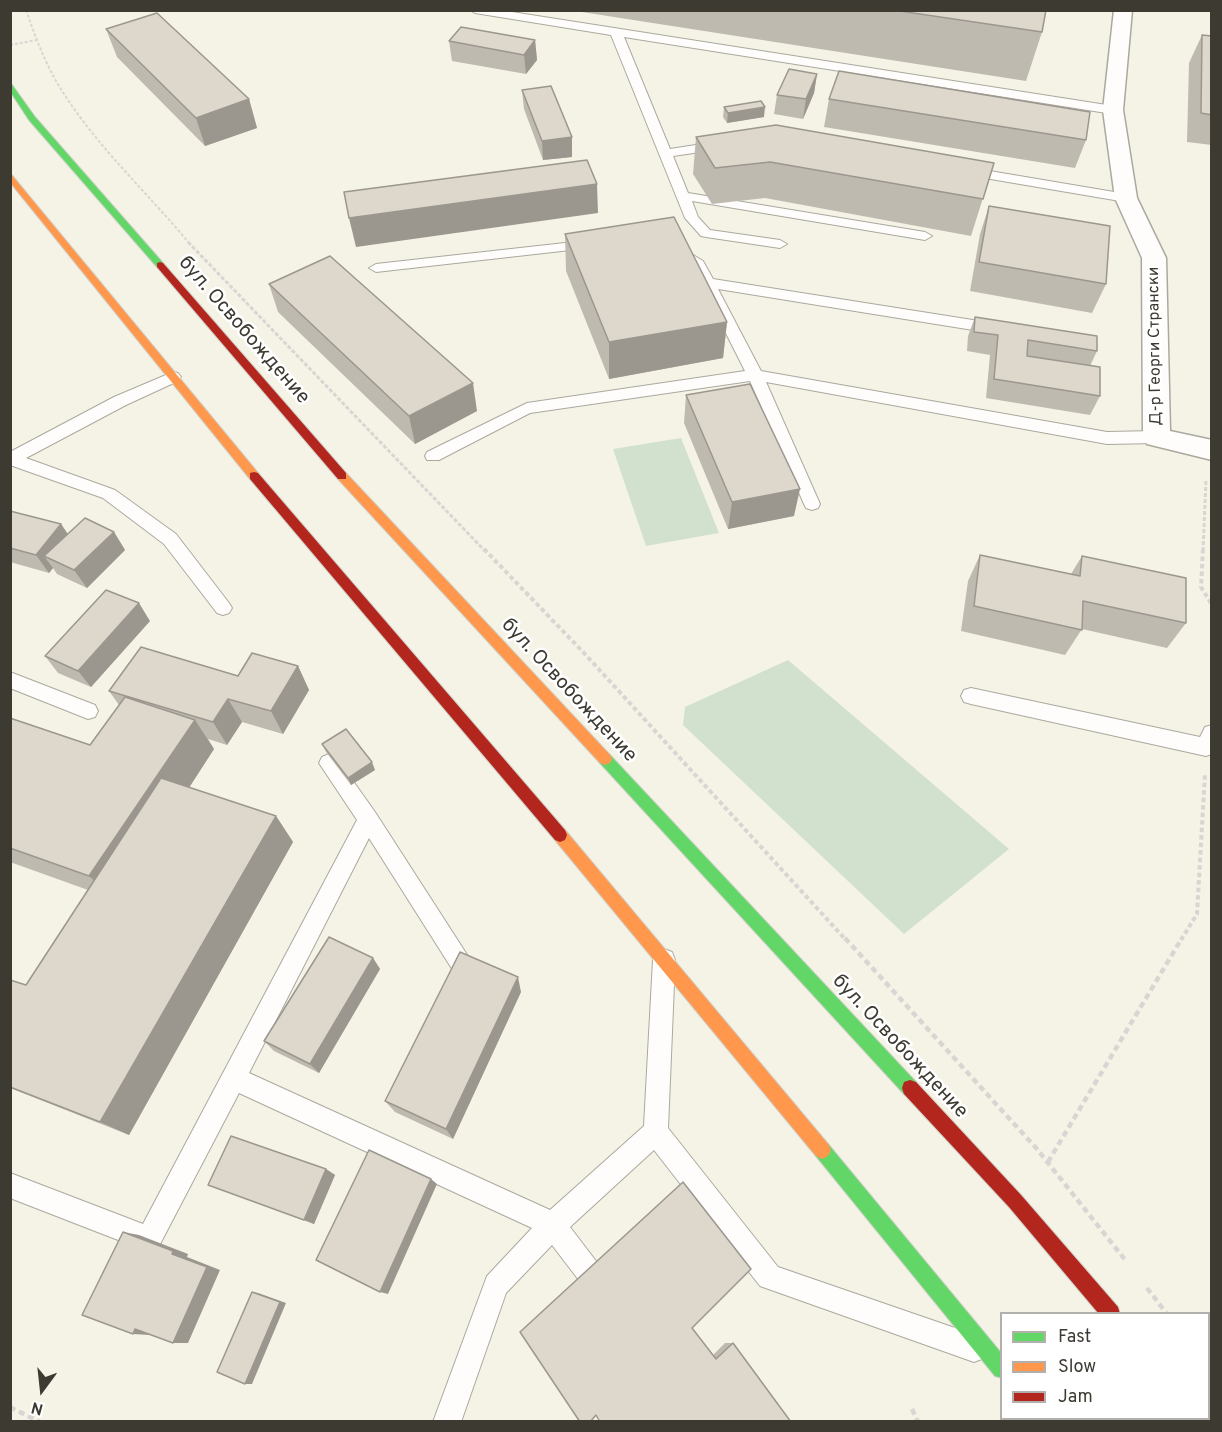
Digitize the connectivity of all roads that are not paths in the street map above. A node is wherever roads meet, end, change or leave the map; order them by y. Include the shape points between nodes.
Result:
1 (475, 10) edge
2 (1123, 10) edge
3 (616, 32) junction
4 (10, 84) edge
5 (1113, 110) junction
6 (731, 143) edge
7 (665, 154) junction
8 (951, 168) edge
9 (10, 176) edge
10 (682, 196) junction
11 (1126, 198) junction
12 (925, 236) dead end
13 (661, 237) edge
14 (601, 243) edge
15 (780, 244) dead end
16 (376, 267) dead end
17 (708, 283) junction
18 (1016, 332) edge
19 (755, 375) junction
20 (173, 377) junction
21 (1157, 437) junction
22 (1208, 449) edge
23 (433, 456) dead end
24 (12, 459) edge
25 (812, 504) dead end
26 (223, 608) dead end
27 (10, 680) edge
28 (971, 696) dead end
29 (88, 711) dead end
30 (1209, 740) edge
31 (329, 763) edge
32 (368, 819) junction
33 (664, 957) junction
34 (462, 964) edge
35 (234, 1078) junction
36 (656, 1132) junction
37 (10, 1185) edge
38 (553, 1225) junction
39 (590, 1274) edge
40 (1109, 1312) edge
41 (996, 1361) edge
42 (447, 1422) edge

1 - 3 lane
2 - 5 street, Д-р Георги Странски
3 - 5 lane
3 - 7 lane
4 - 40 main road, бул. Освобождение via 32,118 351,486 1015,1201
5 - 11 street, Д-р Георги Странски
6 - 7 lane
7 - 10 lane
8 - 11 lane
9 - 20 main road
10 - 12 lane
10 - 15 lane via 692,218 706,233
11 - 21 street, Д-р Георги Странски via 1154,258
13 - 17 lane via 698,264
14 - 16 lane
17 - 18 lane
17 - 19 lane
19 - 21 lane via 1107,438
19 - 23 lane via 527,408
19 - 25 lane
20 - 24 lane
20 - 33 main road
21 - 22 street
24 - 26 lane via 109,494 170,539
27 - 29 lane
28 - 30 lane
31 - 32 lane
32 - 34 lane
32 - 35 lane
33 - 36 lane
33 - 41 main road
35 - 37 lane via 149,1239
35 - 38 lane
36 - 38 lane
36 - 41 lane via 769,1277
38 - 39 lane
38 - 42 lane via 496,1285

